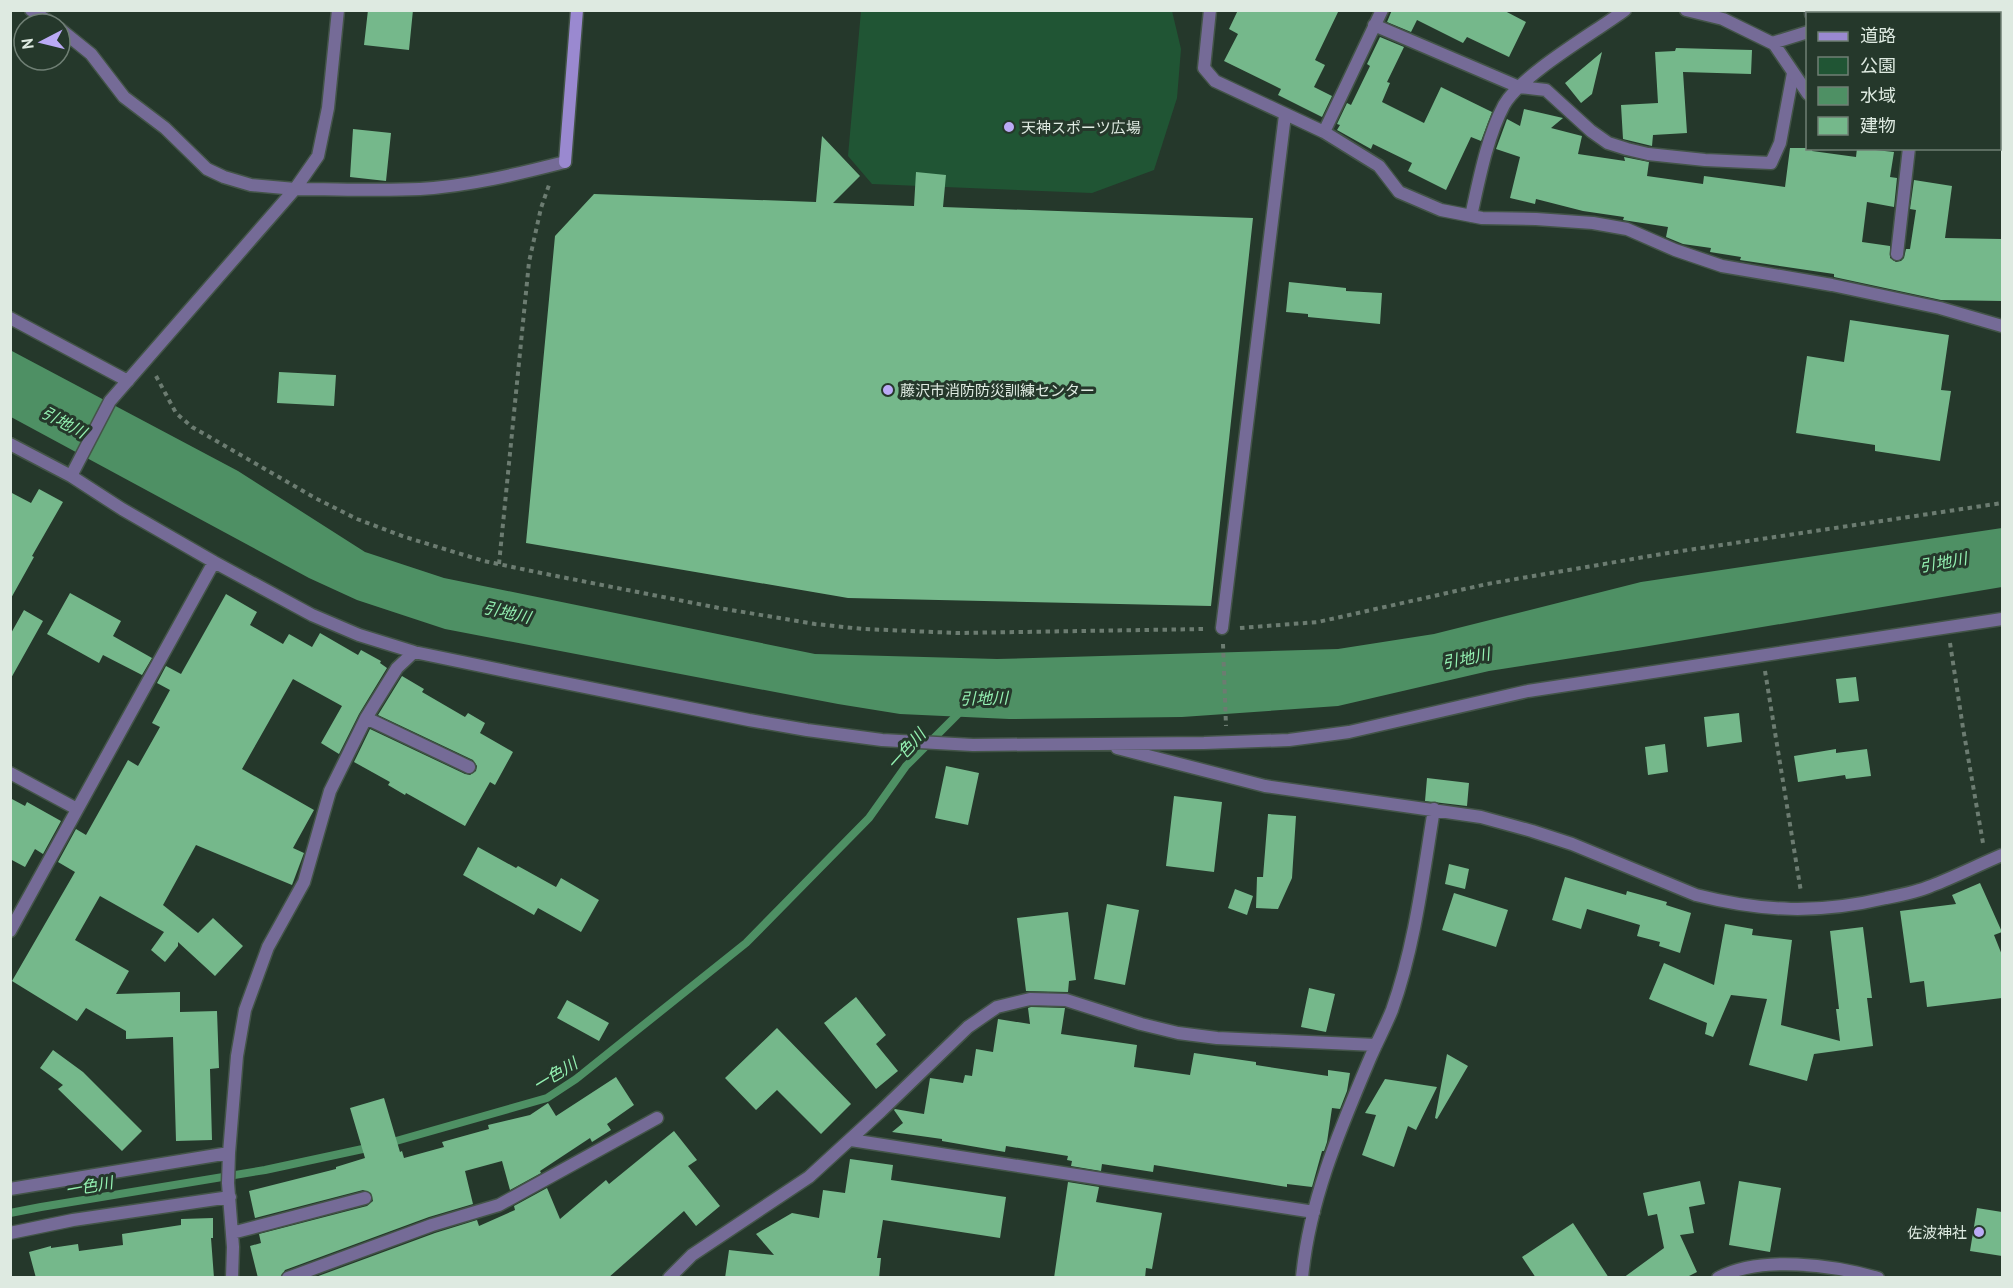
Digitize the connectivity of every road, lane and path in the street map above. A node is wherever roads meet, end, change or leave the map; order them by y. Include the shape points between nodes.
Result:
1 (338, 10) edge
2 (577, 10) edge
3 (1210, 10) edge
4 (1382, 10) edge
5 (1624, 10) edge
6 (1686, 10) edge
7 (1374, 25) junction
8 (1806, 33) edge
9 (72, 39) edge
10 (1772, 43) junction
11 (1793, 73) junction
12 (1519, 87) junction
13 (1806, 91) edge
14 (1285, 115) junction
15 (1324, 132) junction
16 (1909, 150) edge
17 (560, 163) junction
18 (296, 189) junction
19 (1471, 216) junction
20 (1897, 254) dead end
21 (10, 318) edge
22 (2002, 326) edge
23 (146, 361) junction
24 (128, 381) junction
25 (10, 444) edge
26 (71, 476) junction
27 (2002, 503) edge
28 (214, 562) junction
29 (499, 564) junction
30 (2002, 619) edge
31 (1948, 627) junction
32 (1222, 628) junction
33 (1223, 642) dead end
34 (414, 652) junction
35 (1763, 656) junction
36 (366, 718) junction
37 (1226, 727) dead end
38 (1101, 744) junction
39 (469, 766) dead end
40 (10, 773) edge
41 (77, 809) junction
42 (1434, 809) junction
43 (2002, 855) edge
44 (1987, 862) junction
45 (1805, 910) junction
46 (10, 931) edge
47 (1376, 1045) junction
48 (657, 1118) dead end
49 (851, 1140) junction
50 (229, 1153) junction
51 (10, 1189) edge
52 (230, 1197) junction
53 (365, 1198) dead end
54 (1314, 1212) junction
55 (10, 1233) edge
56 (232, 1233) junction
57 (1848, 1273) edge
58 (232, 1278) edge
59 (288, 1278) edge
60 (669, 1278) edge
61 (1302, 1278) edge
62 (1718, 1278) edge
63 (1878, 1278) edge

1 - 18 street via 328,108 318,156
2 - 17 street
3 - 14 street via 1204,68 1215,81
4 - 7 street
5 - 12 street
6 - 10 street via 1723,19
7 - 12 street
7 - 15 street
8 - 10 street
9 - 18 street via 91,54 124,97 165,128 207,169 251,185
10 - 11 street
11 - 12 street via 1780,143 1771,163 1705,160 1627,149 1608,143 1590,130 1546,90
11 - 13 street
12 - 19 street via 1505,103 1496,126
14 - 15 street
14 - 32 street
15 - 19 street via 1379,166 1399,192 1441,210
16 - 20 street
17 - 18 street via 472,183 422,189
17 - 29 path via 541,208 530,262
18 - 23 street
19 - 22 street via 1593,223 1627,229 1722,266 1843,287
21 - 24 street
23 - 24 street
23 - 29 path via 176,413 192,427 315,498 405,537
24 - 26 street via 111,401
25 - 26 street
26 - 28 street
27 - 32 path via 1487,584 1318,622
28 - 34 street via 312,615
28 - 41 street
29 - 32 path via 719,608 863,629 958,633
30 - 31 street
31 - 35 street
31 - 44 path
33 - 37 path
34 - 36 street via 397,668
34 - 38 street via 796,728 950,744
35 - 38 street via 1527,691 1349,732 1289,740
35 - 45 path
36 - 39 street
36 - 50 street via 330,791 304,882 268,947 246,1010 237,1056
38 - 42 street via 1265,786
40 - 41 street
41 - 46 street
42 - 45 street via 1481,817 1572,844 1696,895 1775,909
42 - 47 street via 1414,934 1391,1012
43 - 44 street
44 - 45 street via 1907,893 1830,909
47 - 49 street via 1178,1033 1066,1000 1030,999 998,1007 968,1027
47 - 54 street via 1322,1181
48 - 59 street via 499,1205 432,1225
49 - 54 street
49 - 60 street via 809,1177 692,1255
50 - 51 street
50 - 52 street
52 - 55 street
52 - 56 street
53 - 56 street
54 - 61 street
56 - 58 street
57 - 62 street via 1803,1263 1757,1266
57 - 63 street

